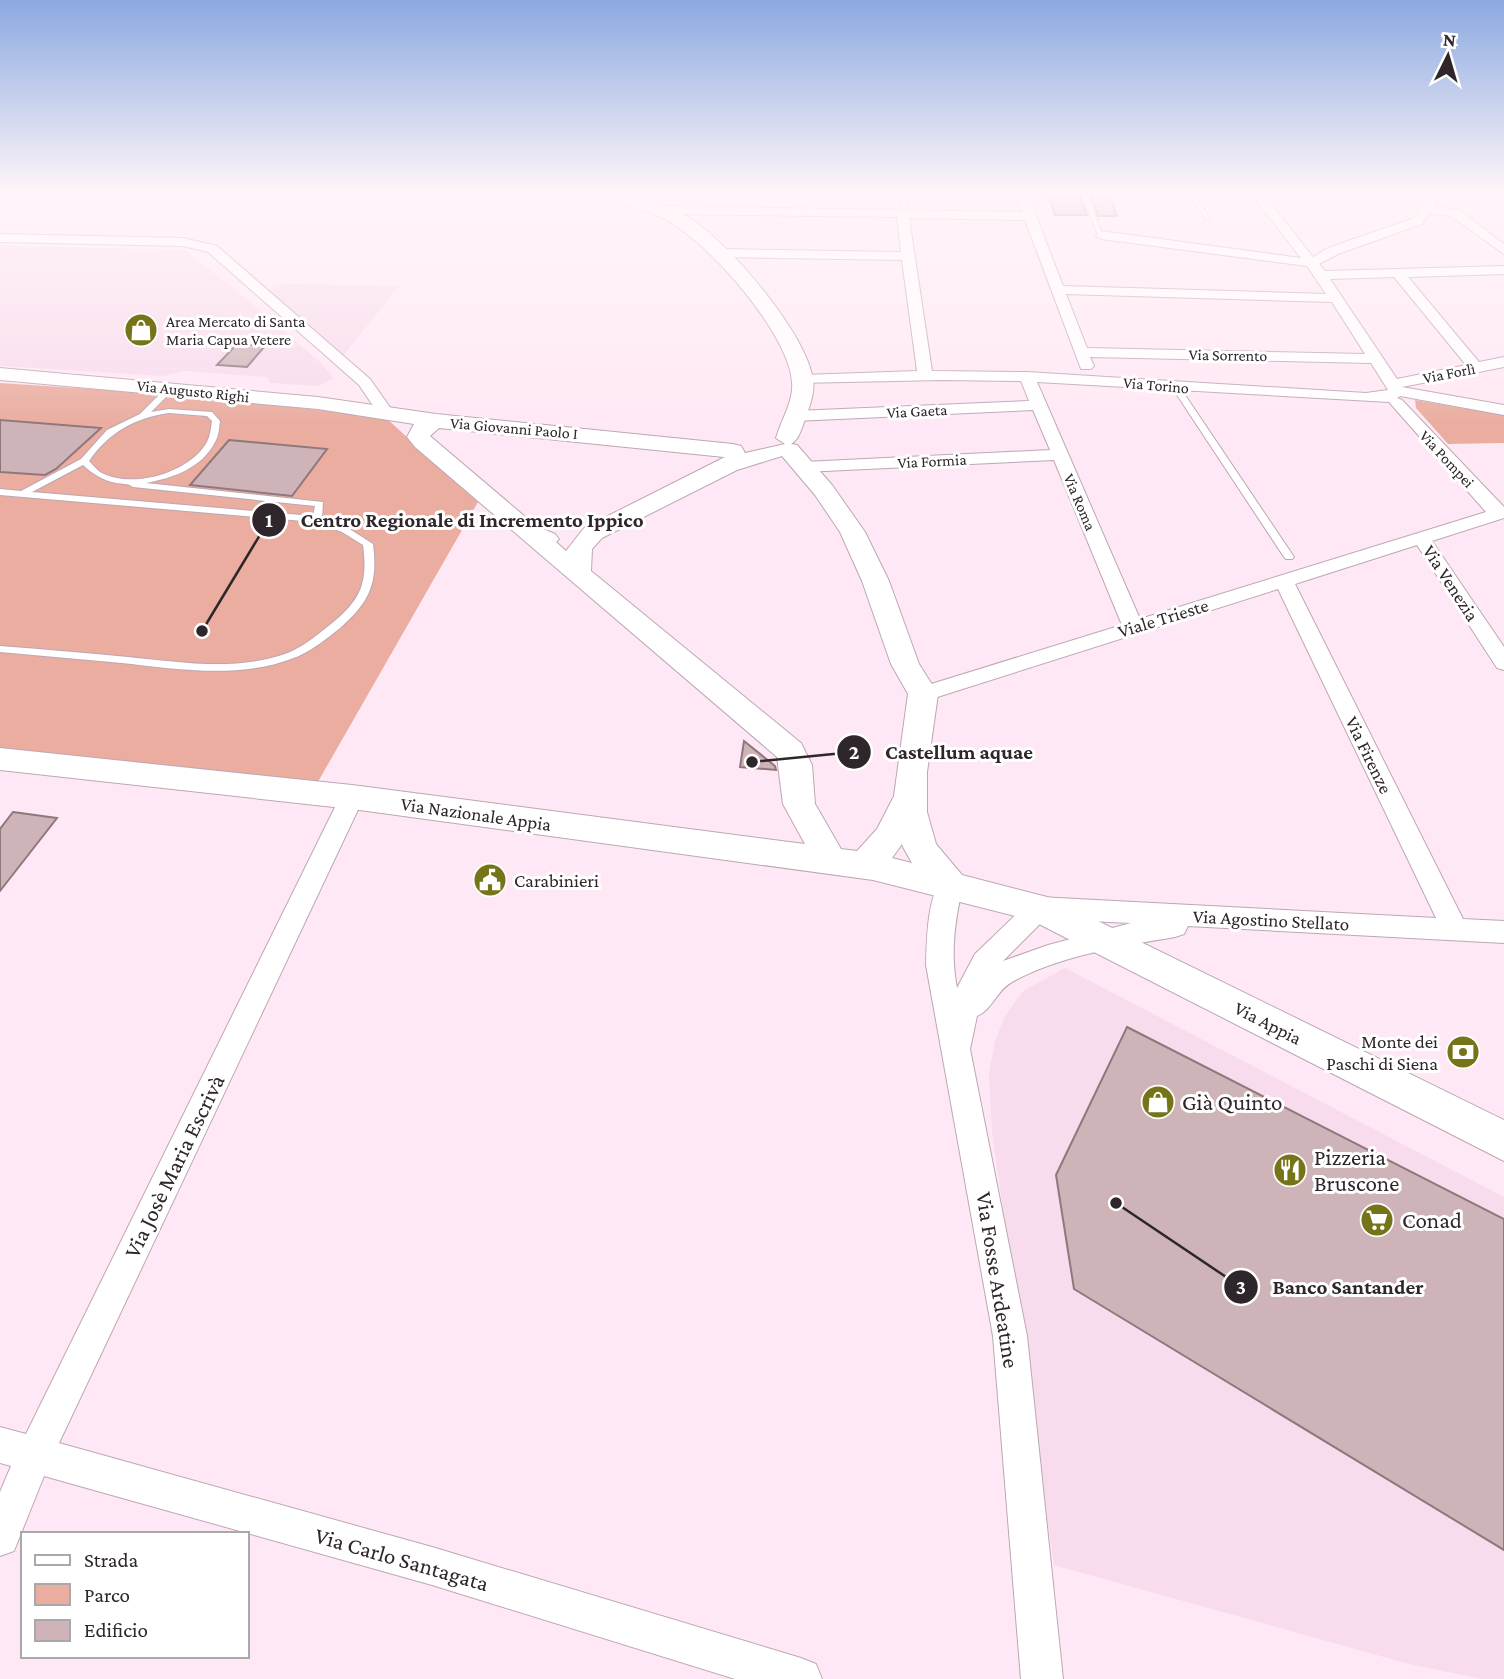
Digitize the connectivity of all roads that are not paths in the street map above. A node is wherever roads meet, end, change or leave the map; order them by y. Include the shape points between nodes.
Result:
1 (234, 268) edge
2 (733, 268) edge
3 (910, 268) edge
4 (1049, 268) edge
5 (1312, 268) edge
6 (1316, 269) junction
7 (1504, 270) edge
8 (1398, 273) junction
9 (1057, 290) junction
10 (1337, 298) junction
11 (1081, 352) junction
12 (1376, 359) junction
13 (1504, 362) edge
14 (1475, 367) junction
15 (0, 374) edge
16 (925, 375) junction
17 (1027, 377) junction
18 (803, 380) junction
19 (1091, 380) junction
20 (1175, 386) junction
21 (171, 388) junction
22 (1396, 393) junction
23 (1039, 405) junction
24 (1504, 410) edge
25 (386, 413) junction
26 (144, 414) junction
27 (436, 421) junction
28 (791, 441) junction
29 (423, 442) junction
30 (1060, 454) junction
31 (731, 458) junction
32 (84, 461) junction
33 (114, 481) junction
34 (0, 492) edge
35 (21, 494) junction
36 (1501, 513) edge
37 (317, 519) junction
38 (1421, 538) junction
39 (1289, 556) dead end
40 (579, 561) junction
41 (1284, 581) junction
42 (1133, 628) junction
43 (0, 649) edge
44 (1504, 663) edge
45 (923, 694) junction
46 (0, 760) edge
47 (352, 797) junction
48 (909, 799) junction
49 (799, 804) junction
50 (765, 854) junction
51 (831, 862) junction
52 (865, 866) junction
53 (950, 885) junction
54 (1039, 908) junction
55 (1245, 919) junction
56 (1455, 929) junction
57 (1504, 932) edge
58 (1107, 942) junction
59 (956, 1052) junction
60 (1504, 1141) edge
61 (17, 1451) edge
62 (0, 1537) edge
63 (801, 1679) edge
64 (1042, 1679) edge

1 - 25 street via 365,382
2 - 18 street via 774,319
3 - 16 street
4 - 9 street
5 - 6 street
6 - 8 street
6 - 10 street, Via Pompei
7 - 8 street
8 - 14 street
9 - 10 street
9 - 11 street
10 - 12 street, Via Pompei
11 - 12 street, Via Sorrento
11 - 19 street
12 - 22 street, Via Pompei
13 - 14 street, Via Forlì
14 - 22 street, Via Forlì
15 - 21 street, Via Augusto Righi
16 - 17 street, Via Torino
16 - 18 street, Via Torino
17 - 19 street, Via Torino
17 - 23 street, Via Roma
18 - 28 street
19 - 20 street, Via Torino
20 - 22 street, Via Torino via 1366,398
20 - 39 lane
21 - 25 street, Via Augusto Righi
21 - 26 lane
22 - 24 street, Via Torino
22 - 36 street, Via Pompei
23 - 28 street, Via Gaeta
23 - 30 street, Via Roma
25 - 27 street, Via Augusto Righi
25 - 29 street
26 - 32 lane via 105,436
26 - 33 lane via 209,415 216,421 217,435 208,453 185,470
27 - 29 street, Via Giovanni Paolo I via 422,427 418,437
27 - 31 street, Via Giovanni Paolo I
28 - 30 street, Via Formia
28 - 31 street, Via Giovanni Paolo I
28 - 45 street via 844,514 869,564 909,675
29 - 40 street, Via Giovanni Paolo I via 527,531
30 - 42 street, Via Roma
31 - 40 street, Via Giovanni Paolo I via 593,533
32 - 33 lane
32 - 35 lane
33 - 37 lane via 320,505
34 - 35 lane
35 - 37 lane
36 - 38 street, Viale Trieste
37 - 43 lane via 368,544 372,565 367,592 316,642 283,659 242,667 205,666
38 - 41 street, Viale Trieste
38 - 44 street, Via Venezia
40 - 49 street, Via Giovanni Paolo I via 790,751 796,765
41 - 42 street, Viale Trieste
41 - 56 street, Via Firenze
42 - 45 street, Viale Trieste
45 - 48 street
46 - 47 street, Via Nazionale Appia
47 - 50 street, Via Nazionale Appia
47 - 61 street, Via Josè Maria Escrivà
48 - 52 street via 889,838
48 - 53 street via 911,825 921,849
49 - 50 street via 788,827
49 - 51 street
50 - 51 street, Via Nazionale Appia
51 - 52 street, Via Nazionale Appia
52 - 53 street, Via Nazionale Appia
53 - 54 street, Via Appia
53 - 59 street, Via Fosse Ardeatine via 941,922 939,965
54 - 55 street, Via Agostino Stellato
54 - 58 street, Via Appia
54 - 59 street via 985,962 967,996
55 - 56 street, Via Agostino Stellato
55 - 58 street via 1137,932
56 - 57 street, Via Agostino Stellato
58 - 59 street via 1068,950 991,982 972,1008
58 - 60 street, Via Appia
59 - 64 street, Via Fosse Ardeatine via 1010,1336
61 - 62 street, Via Josè Maria Escrivà
61 - 63 street, Via Carlo Santagata via 432,1566

